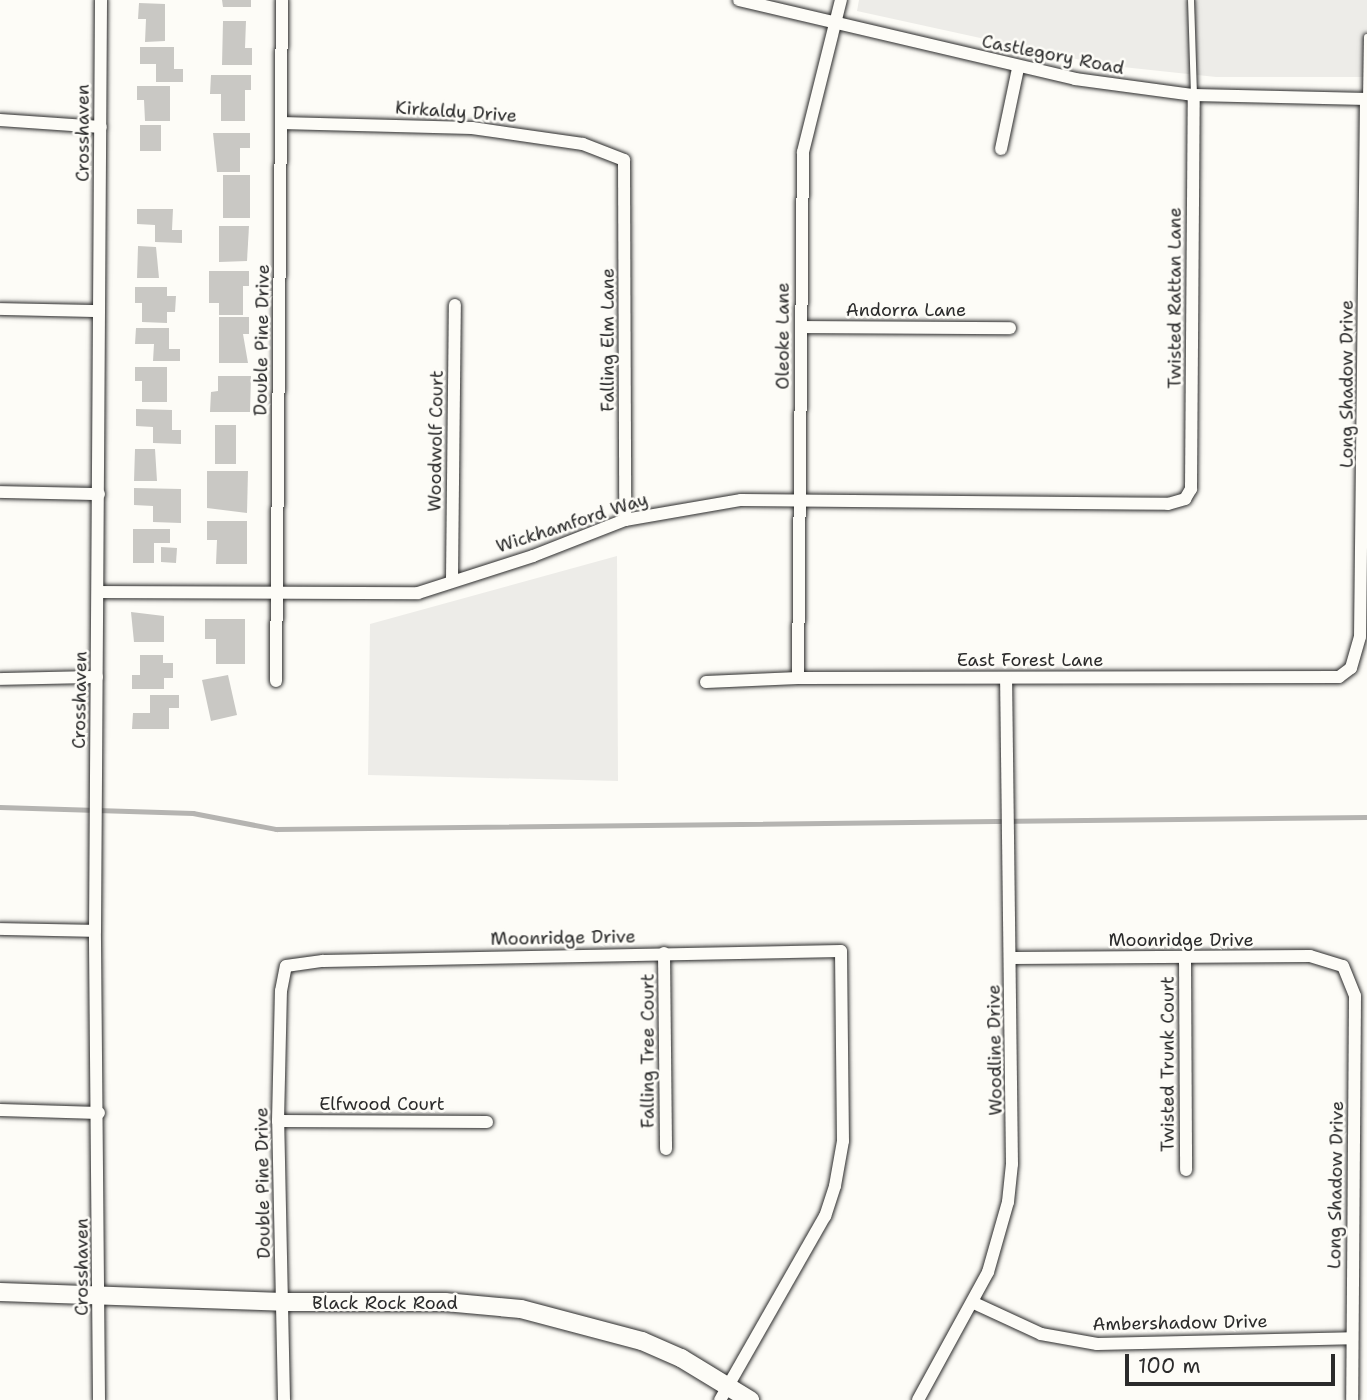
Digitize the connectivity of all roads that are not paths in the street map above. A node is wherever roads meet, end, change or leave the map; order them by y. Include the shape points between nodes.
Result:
1 (101, 0) edge
2 (282, 0) edge
3 (739, 0) edge
4 (841, 0) edge
5 (1191, 0) edge
6 (835, 22) junction
7 (1367, 37) edge
8 (1018, 68) junction
9 (1194, 95) junction
10 (1366, 99) edge
11 (0, 120) edge
12 (281, 123) junction
13 (101, 127) junction
14 (1001, 149) dead end
15 (624, 160) joint
16 (455, 305) dead end
17 (0, 309) edge
18 (99, 311) junction
19 (801, 327) junction
20 (1010, 328) dead end
21 (0, 492) edge
22 (99, 494) junction
23 (800, 499) junction
24 (1185, 499) joint
25 (625, 520) junction
26 (452, 578) junction
27 (98, 592) junction
28 (277, 592) junction
29 (1351, 668) joint
30 (97, 677) junction
31 (798, 678) junction
32 (1006, 678) junction
33 (0, 679) edge
34 (276, 681) dead end
35 (706, 682) dead end
36 (0, 929) edge
37 (94, 931) junction
38 (664, 953) junction
39 (1011, 958) junction
40 (1185, 958) junction
41 (286, 967) joint
42 (1346, 972) joint
43 (0, 1110) edge
44 (99, 1113) junction
45 (278, 1121) junction
46 (487, 1122) dead end
47 (666, 1149) dead end
48 (1186, 1170) dead end
49 (0, 1292) edge
50 (99, 1296) junction
51 (283, 1302) junction
52 (974, 1303) junction
53 (1352, 1338) junction
54 (724, 1393) edge
55 (99, 1400) edge
56 (284, 1400) edge
57 (750, 1400) edge
58 (918, 1400) edge
59 (1352, 1400) edge

1 - 13 street, Crosshaven
2 - 12 street, Double Pine Drive
3 - 6 street, Castlegory Road
4 - 6 street, Oleoke Lane
5 - 9 lane
6 - 8 street, Castlegory Road
6 - 19 street, Oleoke Lane via 803,152
7 - 10 lane
8 - 9 street, Castlegory Road
8 - 14 street
9 - 10 street, Castlegory Road
9 - 24 street, Twisted Rattan Lane via 1191,489
10 - 29 street, Long Shadow Drive via 1360,637
11 - 13 street
12 - 15 street, Kirkaldy Drive via 493,131 583,144
12 - 28 street, Double Pine Drive
13 - 18 street, Crosshaven
15 - 25 street, Falling Elm Lane
16 - 26 street, Woodwolf Court
17 - 18 street
18 - 22 street, Crosshaven
19 - 20 street, Andorra Lane
19 - 23 street, Oleoke Lane
21 - 22 street
22 - 27 street, Crosshaven
23 - 24 street, Wickhamford Way via 1168,504
23 - 25 street, Wickhamford Way via 741,500
23 - 31 street, Oleoke Lane
25 - 26 street, Wickhamford Way via 533,556
26 - 28 street, Wickhamford Way via 418,593
27 - 28 street, Wickhamford Way
27 - 30 street, Crosshaven
28 - 34 street, Double Pine Drive
29 - 32 street, East Forest Lane via 1339,677
30 - 33 street
30 - 37 street, Crosshaven
31 - 32 street, East Forest Lane
31 - 35 street, East Forest Lane
32 - 39 street, Woodline Drive
36 - 37 street
37 - 44 street, Crosshaven
38 - 41 street, Moonridge Drive via 323,961
38 - 47 street, Falling Tree Court
38 - 54 street, Moonridge Drive via 841,951 843,1140 835,1186 825,1216
39 - 40 street, Moonridge Drive
39 - 52 street, Woodline Drive via 1012,1164 999,1238
40 - 42 street, Moonridge Drive via 1310,956 1329,959
40 - 48 street, Twisted Trunk Court
41 - 45 street, Double Pine Drive via 281,991
42 - 53 street, Long Shadow Drive via 1355,996
43 - 44 street
44 - 50 street, Crosshaven
45 - 46 street, Elfwood Court
45 - 51 street, Double Pine Drive
49 - 50 street, Black Rock Road
50 - 51 street, Black Rock Road
50 - 55 street, Crosshaven
51 - 54 street, Black Rock Road via 445,1301 547,1314 642,1341
51 - 56 street, Double Pine Drive
52 - 53 street, Ambershadow Drive via 1041,1334 1097,1344
52 - 58 street, Woodline Drive
53 - 59 street, Long Shadow Drive
54 - 57 street, Black Rock Road

